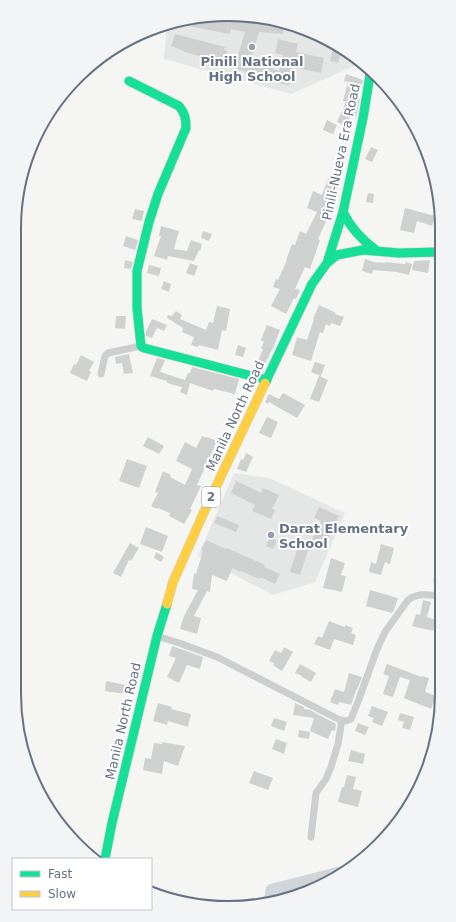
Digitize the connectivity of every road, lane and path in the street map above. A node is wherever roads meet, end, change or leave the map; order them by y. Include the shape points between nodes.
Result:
1 (370, 78) edge
2 (129, 81) dead end
3 (344, 212) junction
4 (377, 251) junction
5 (435, 252) edge
6 (327, 263) junction
7 (141, 346) junction
8 (101, 374) dead end
9 (267, 380) junction
10 (435, 595) edge
11 (157, 636) junction
12 (342, 720) junction
13 (311, 837) dead end
14 (104, 858) edge

1 - 3 main road, Pinili-Nueva Era Road
2 - 7 main road via 179,106 186,120 186,128 158,194 137,271
3 - 4 main road via 352,229
3 - 6 main road, Pinili-Nueva Era Road
4 - 5 main road, Manila North Road / 2
4 - 6 main road, Manila North Road / 2 via 345,253 337,255
6 - 9 main road, Manila North Road / 2 via 312,284
7 - 8 street via 108,353
7 - 9 main road
9 - 11 main road, Manila North Road / 2 via 178,568
10 - 12 street via 422,594 408,600 385,632 351,719
11 - 12 street via 217,657
11 - 14 main road, Manila North Road / 2
12 - 13 street via 331,767 316,794

